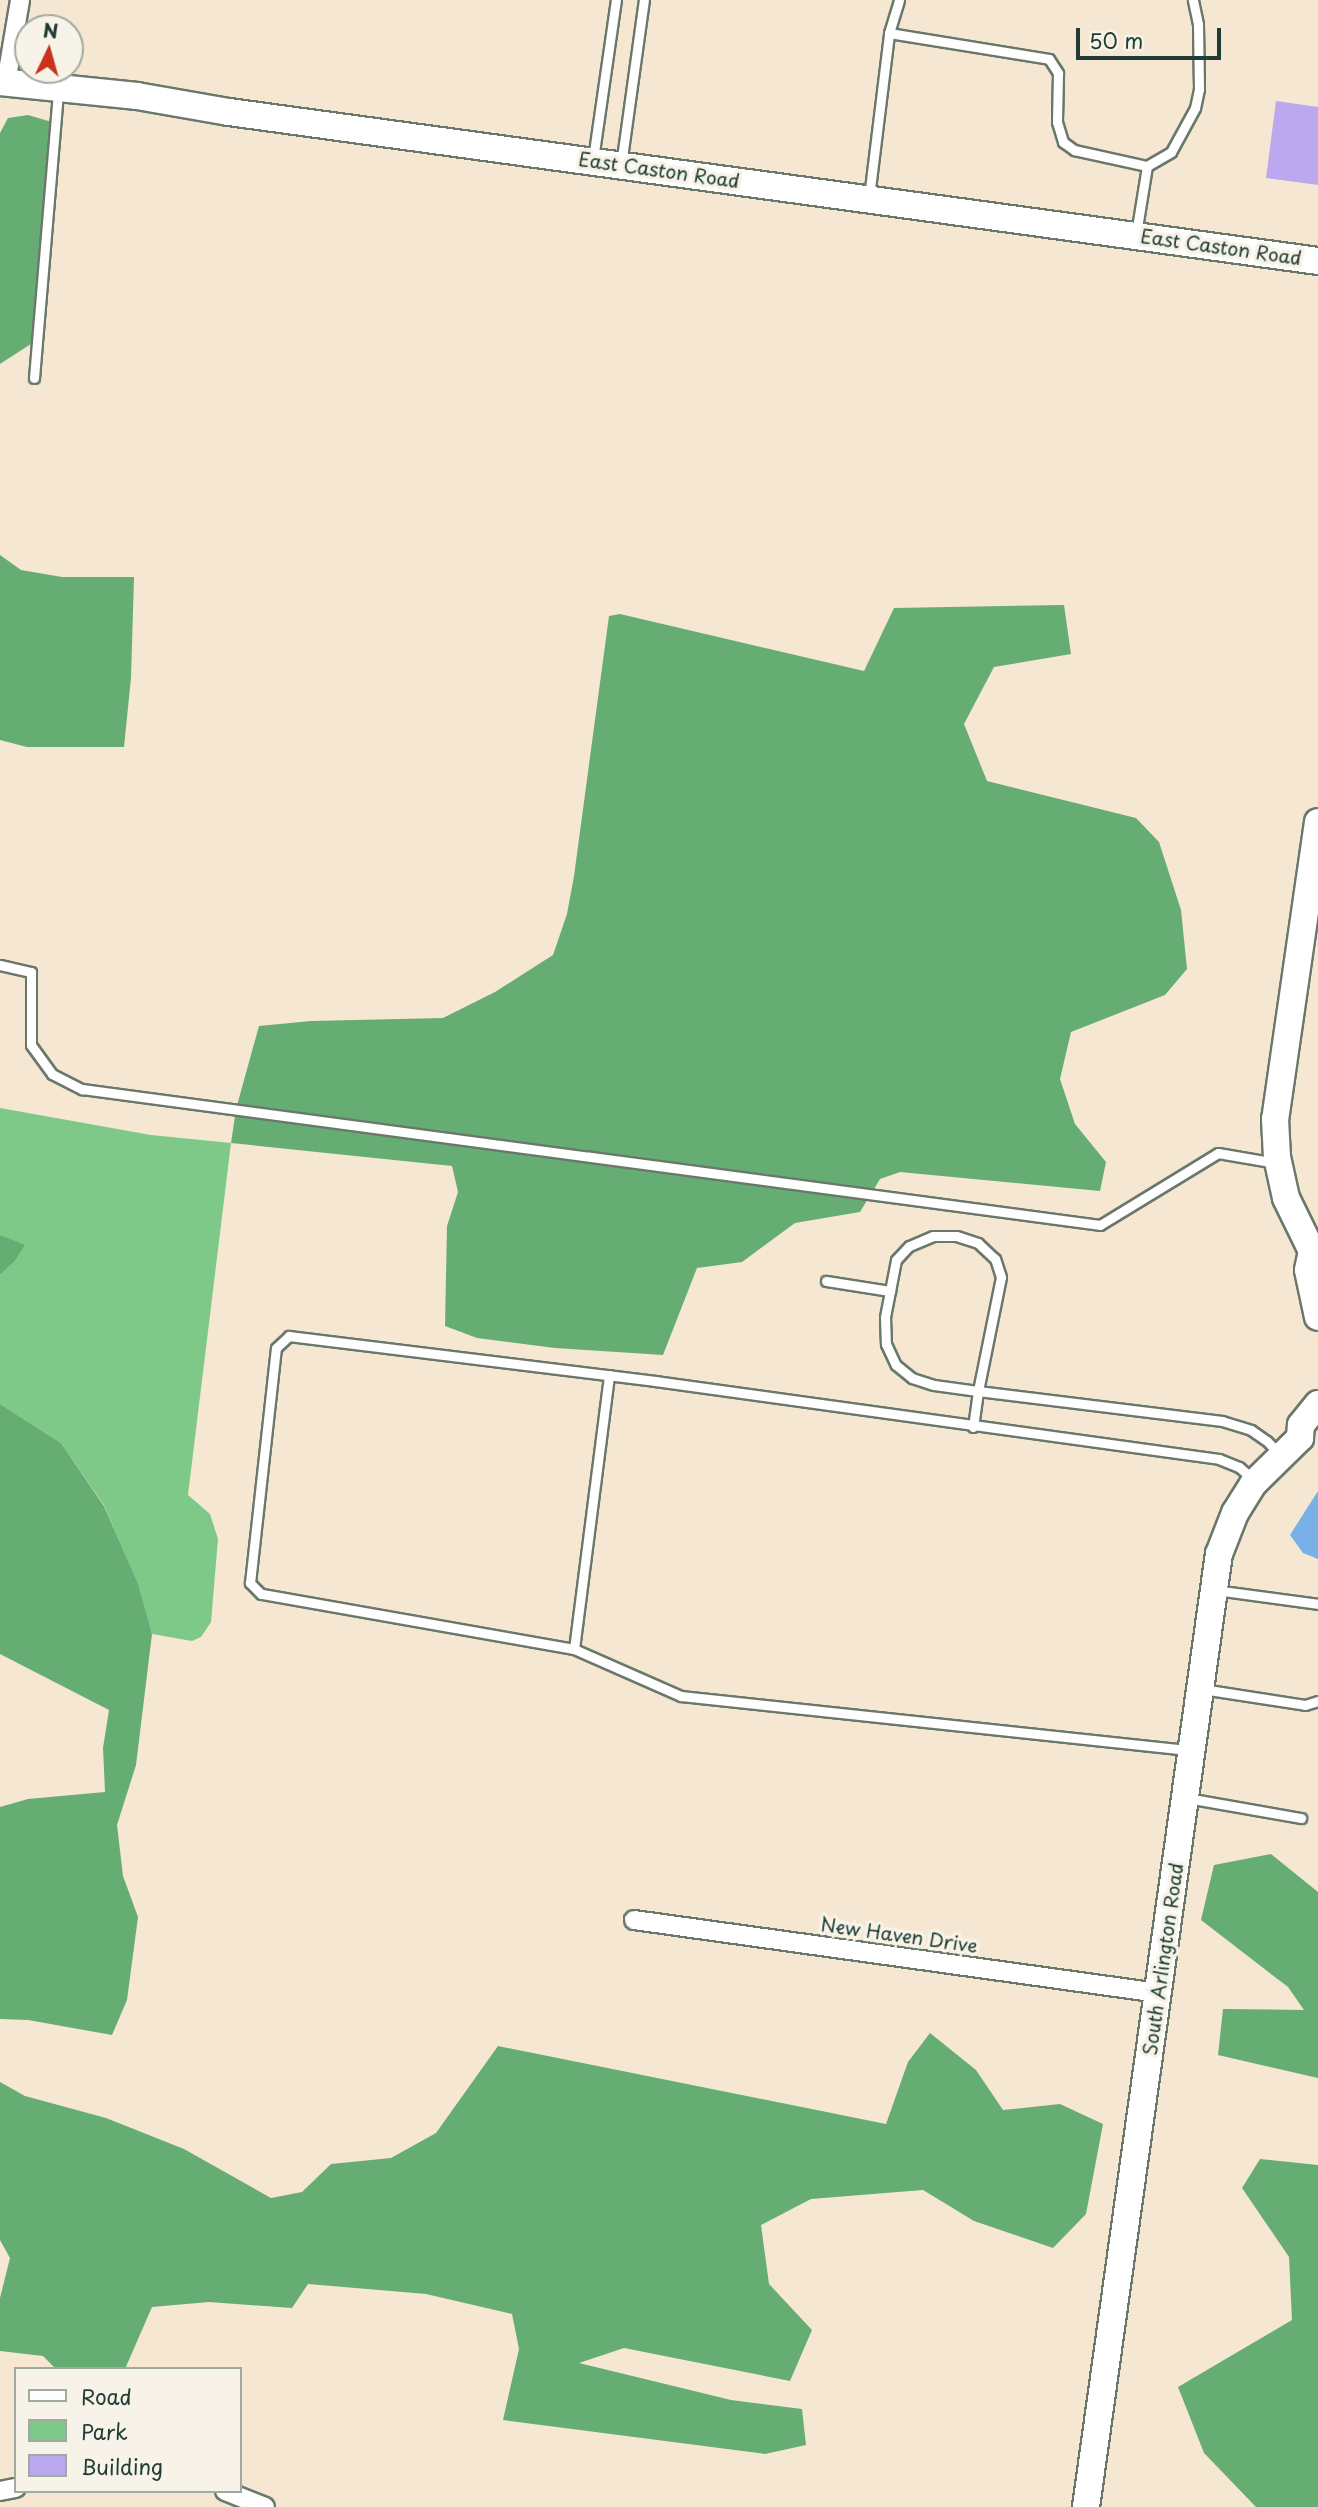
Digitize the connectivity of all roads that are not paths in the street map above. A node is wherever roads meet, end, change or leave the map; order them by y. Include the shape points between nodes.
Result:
1 (20, 0) edge
2 (616, 0) edge
3 (644, 0) edge
4 (899, 0) edge
5 (1193, 0) edge
6 (889, 33) junction
7 (3, 82) edge
8 (58, 86) junction
9 (593, 161) junction
10 (621, 165) junction
11 (1147, 166) junction
12 (869, 199) junction
13 (1136, 236) junction
14 (1318, 261) edge
15 (34, 377) dead end
16 (1318, 822) edge
17 (0, 965) edge
18 (1278, 1164) junction
19 (1315, 1254) edge
20 (826, 1281) dead end
21 (890, 1291) junction
22 (1318, 1317) edge
23 (609, 1375) junction
24 (978, 1391) junction
25 (1318, 1404) edge
26 (973, 1427) junction
27 (1299, 1443) edge
28 (1255, 1481) junction
29 (1213, 1590) junction
30 (1318, 1604) edge
31 (574, 1649) junction
32 (1200, 1689) junction
33 (1318, 1701) edge
34 (1193, 1751) junction
35 (1185, 1798) junction
36 (1301, 1818) dead end
37 (634, 1920) dead end
38 (1159, 1993) junction
39 (230, 2493) edge
40 (265, 2507) edge
41 (1086, 2507) edge

1 - 7 street
2 - 9 lane
3 - 10 lane
4 - 6 lane
5 - 11 lane via 1198,23 1195,108 1171,152
6 - 11 lane via 1049,59 1058,74 1057,122 1063,142 1074,150
6 - 12 lane
7 - 8 street, East Caston Road
8 - 9 street, East Caston Road
8 - 15 lane
9 - 10 street, East Caston Road
10 - 12 street, East Caston Road
11 - 13 lane
12 - 13 street, East Caston Road
13 - 14 street, East Caston Road
16 - 18 street via 1275,1119
17 - 18 lane via 31,972 31,1045 52,1074 82,1089 1100,1225 1218,1153
18 - 19 street via 1286,1198
19 - 22 street via 1308,1270
20 - 21 lane
21 - 24 lane via 886,1344 896,1365 912,1378 934,1385
21 - 24 lane via 896,1260 909,1246 933,1236 956,1236 978,1243 995,1259 1001,1277
23 - 26 lane
23 - 31 lane
23 - 31 lane via 289,1336 276,1348 250,1583 261,1594
24 - 26 lane
24 - 27 lane via 1222,1421 1251,1430 1267,1441
25 - 27 street, South Arlington Road via 1301,1425
26 - 28 lane via 1219,1459 1239,1467
27 - 28 street, South Arlington Road
28 - 29 street, South Arlington Road via 1235,1513 1219,1554
29 - 30 lane
29 - 32 street, South Arlington Road
31 - 34 lane via 681,1696
32 - 33 lane via 1305,1705
32 - 34 street, South Arlington Road
34 - 35 street, South Arlington Road
35 - 36 lane
35 - 38 street, South Arlington Road
37 - 38 street, New Haven Drive
38 - 41 street, South Arlington Road
39 - 40 street

